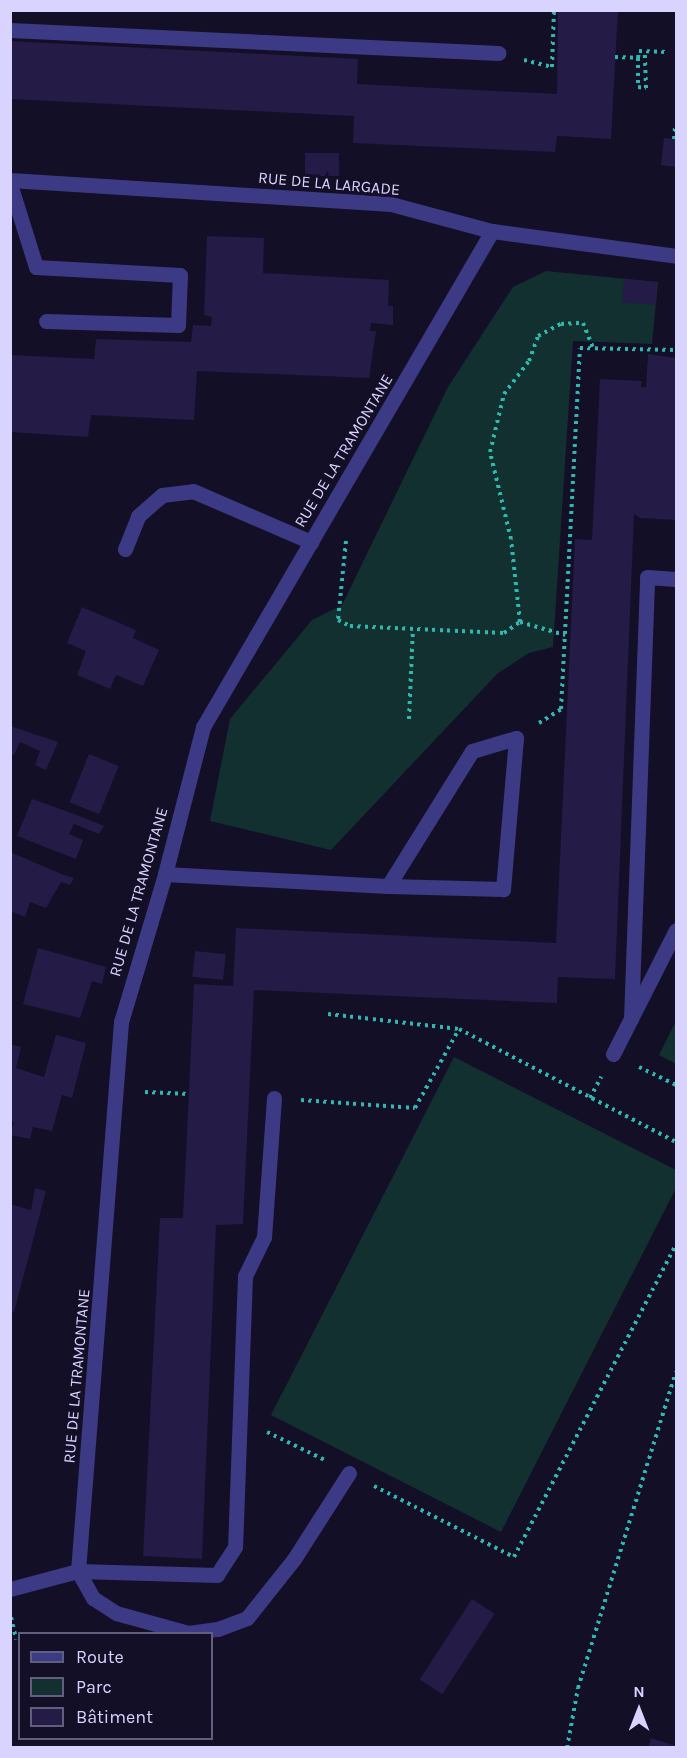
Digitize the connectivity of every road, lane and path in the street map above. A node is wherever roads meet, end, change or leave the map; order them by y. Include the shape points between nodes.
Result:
1 (554, 10) edge
2 (10, 30) edge
3 (645, 51) junction
4 (669, 52) dead end
5 (498, 53) dead end
6 (615, 57) dead end
7 (638, 58) junction
8 (552, 67) dead end
9 (675, 128) edge
10 (674, 139) dead end
11 (10, 182) edge
12 (492, 231) junction
13 (676, 256) edge
14 (46, 321) dead end
15 (593, 348) junction
16 (676, 350) edge
17 (311, 542) junction
18 (125, 549) dead end
19 (676, 579) edge
20 (338, 608) dead end
21 (520, 622) junction
22 (413, 629) junction
23 (565, 635) junction
24 (561, 709) dead end
25 (409, 719) dead end
26 (165, 874) junction
27 (388, 886) junction
28 (676, 930) edge
29 (328, 1014) dead end
30 (631, 1018) junction
31 (459, 1029) junction
32 (613, 1054) joint
33 (676, 1086) edge
34 (116, 1091) junction
35 (189, 1094) dead end
36 (274, 1098) joint
37 (676, 1142) edge
38 (676, 1244) edge
39 (676, 1372) edge
40 (239, 1419) junction
41 (304, 1449) dead end
42 (349, 1473) joint
43 (78, 1571) junction
44 (10, 1589) edge
45 (10, 1616) edge
46 (185, 1632) edge
47 (193, 1632) edge
48 (16, 1639) dead end
49 (567, 1748) edge

1 - 8 path
2 - 5 street
3 - 4 path
3 - 7 path via 639,51
3 - 7 path via 646,88 638,87
6 - 7 path
9 - 10 path
11 - 12 street, RUE DE LA LARGADE via 391,204
11 - 14 street via 36,267 180,275 178,325
12 - 13 street, RUE DE LA LARGADE
12 - 17 street, RUE DE LA TRAMONTANE
15 - 16 path
15 - 21 path via 583,323 561,324 538,336 529,361 504,394 490,452 511,539
15 - 23 path via 580,348
17 - 18 street via 193,491 162,495 138,516
17 - 26 street, RUE DE LA TRAMONTANE via 202,727
19 - 30 street via 647,577
20 - 22 path via 338,620 350,626
21 - 22 path via 504,633
21 - 23 path
22 - 25 path
23 - 24 path
26 - 27 street
26 - 34 street, RUE DE LA TRAMONTANE via 121,1022
27 - 27 street via 472,751 516,738 503,889
28 - 30 street
29 - 31 path
30 - 32 street
31 - 36 path via 415,1108
31 - 37 path
32 - 33 path
34 - 35 path
34 - 43 street, RUE DE LA TRAMONTANE
36 - 40 street via 264,1237 245,1276
38 - 42 path via 514,1557
39 - 49 path via 578,1688
40 - 41 path
40 - 43 street via 235,1547 217,1575
42 - 47 street via 294,1559 247,1618
43 - 44 street
43 - 46 street via 93,1598 116,1612
45 - 48 path

